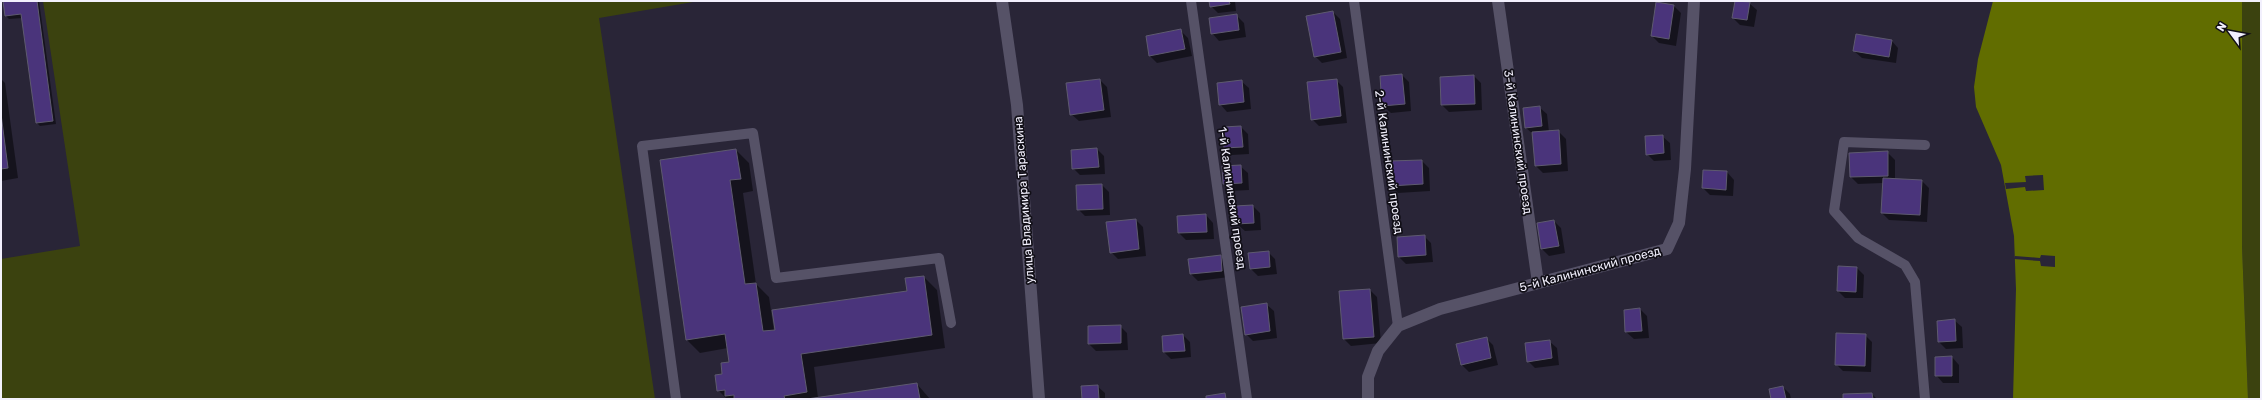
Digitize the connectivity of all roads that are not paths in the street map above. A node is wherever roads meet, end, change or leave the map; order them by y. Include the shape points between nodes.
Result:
1 (1002, 1) edge
2 (1191, 1) edge
3 (1354, 1) edge
4 (1498, 1) edge
5 (1694, 1) edge
6 (1925, 145) dead end
7 (1538, 283) junction
8 (951, 323) dead end
9 (1398, 326) junction
10 (676, 399) edge
11 (1039, 399) edge
12 (1247, 399) edge
13 (1368, 399) edge
14 (1925, 399) edge

1 - 11 street, улица Владимира Тараскина via 1017,105
2 - 12 lane, 1-й Калининский проезд
3 - 9 lane, 2-й Калининский проезд
4 - 7 street, 3-й Калининский проезд
5 - 7 street, 5-й Калининский проезд via 1685,168 1679,223 1667,249
6 - 14 lane via 1844,142 1834,211 1858,238 1904,265 1915,282
7 - 9 street, 5-й Калининский проезд via 1440,309
8 - 10 lane via 939,258 776,278 753,132 642,146
9 - 13 street, 5-й Калининский проезд via 1378,351 1368,377

